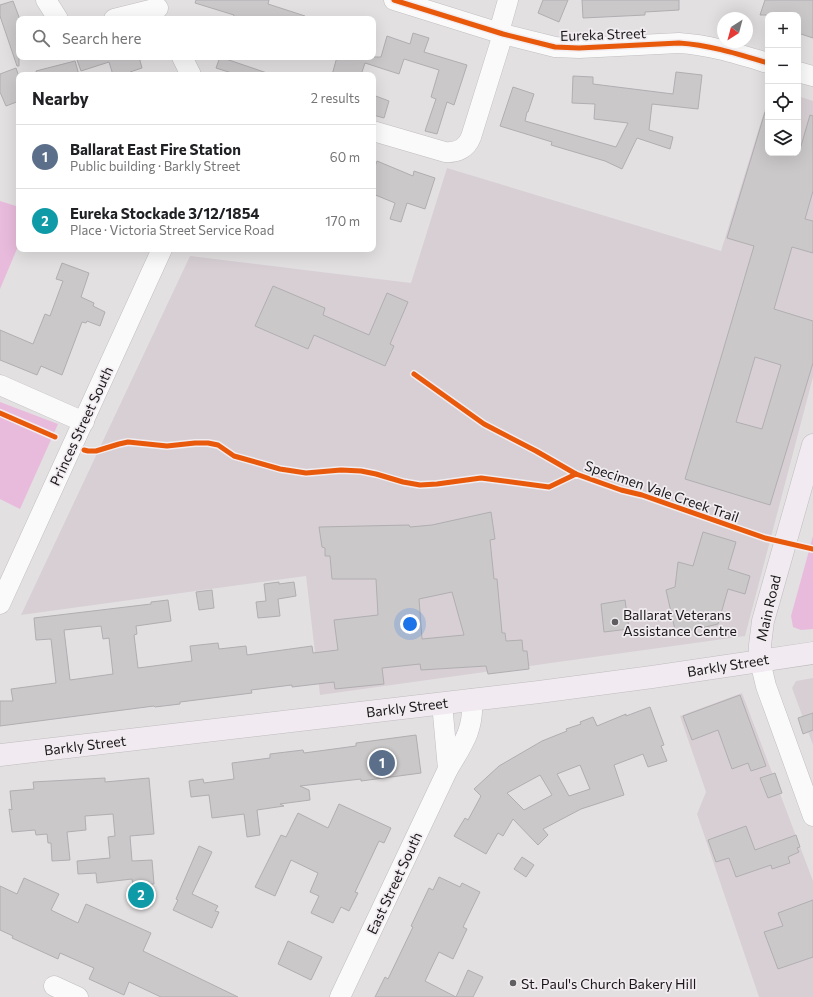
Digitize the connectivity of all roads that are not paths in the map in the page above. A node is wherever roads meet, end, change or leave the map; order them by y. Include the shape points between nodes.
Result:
1 (46, 0) edge
2 (394, 0) edge
3 (508, 0) edge
4 (158, 7) edge
5 (56, 16) edge
6 (125, 16) edge
7 (501, 33) junction
8 (184, 60) edge
9 (765, 62) edge
10 (190, 72) edge
11 (801, 73) edge
12 (813, 76) edge
13 (376, 132) edge
14 (161, 252) edge
15 (0, 385) edge
16 (84, 422) junction
17 (813, 445) edge
18 (0, 604) edge
19 (813, 653) edge
20 (760, 661) junction
21 (472, 700) junction
22 (442, 703) junction
23 (0, 755) edge
24 (448, 769) junction
25 (813, 816) edge
26 (54, 986) dead end
27 (78, 997) edge
28 (340, 997) edge

1 - 5 street
2 - 7 street, Eureka Street
3 - 7 street
4 - 6 street
7 - 9 street, Eureka Street via 543,45 566,48 691,44 725,50
7 - 13 street via 473,131 464,147 450,152
8 - 10 street
11 - 12 street
14 - 16 street, Princes Street South
15 - 16 street
16 - 18 street, Princes Street South
17 - 20 main road, Main Road via 763,620
19 - 20 main road, Barkly Street
20 - 21 main road, Barkly Street
20 - 25 street, Main Road via 766,686
21 - 22 main road, Barkly Street
21 - 24 street, East Street South via 470,729
22 - 23 main road, Barkly Street
22 - 24 street
24 - 28 street, East Street South
26 - 27 street

